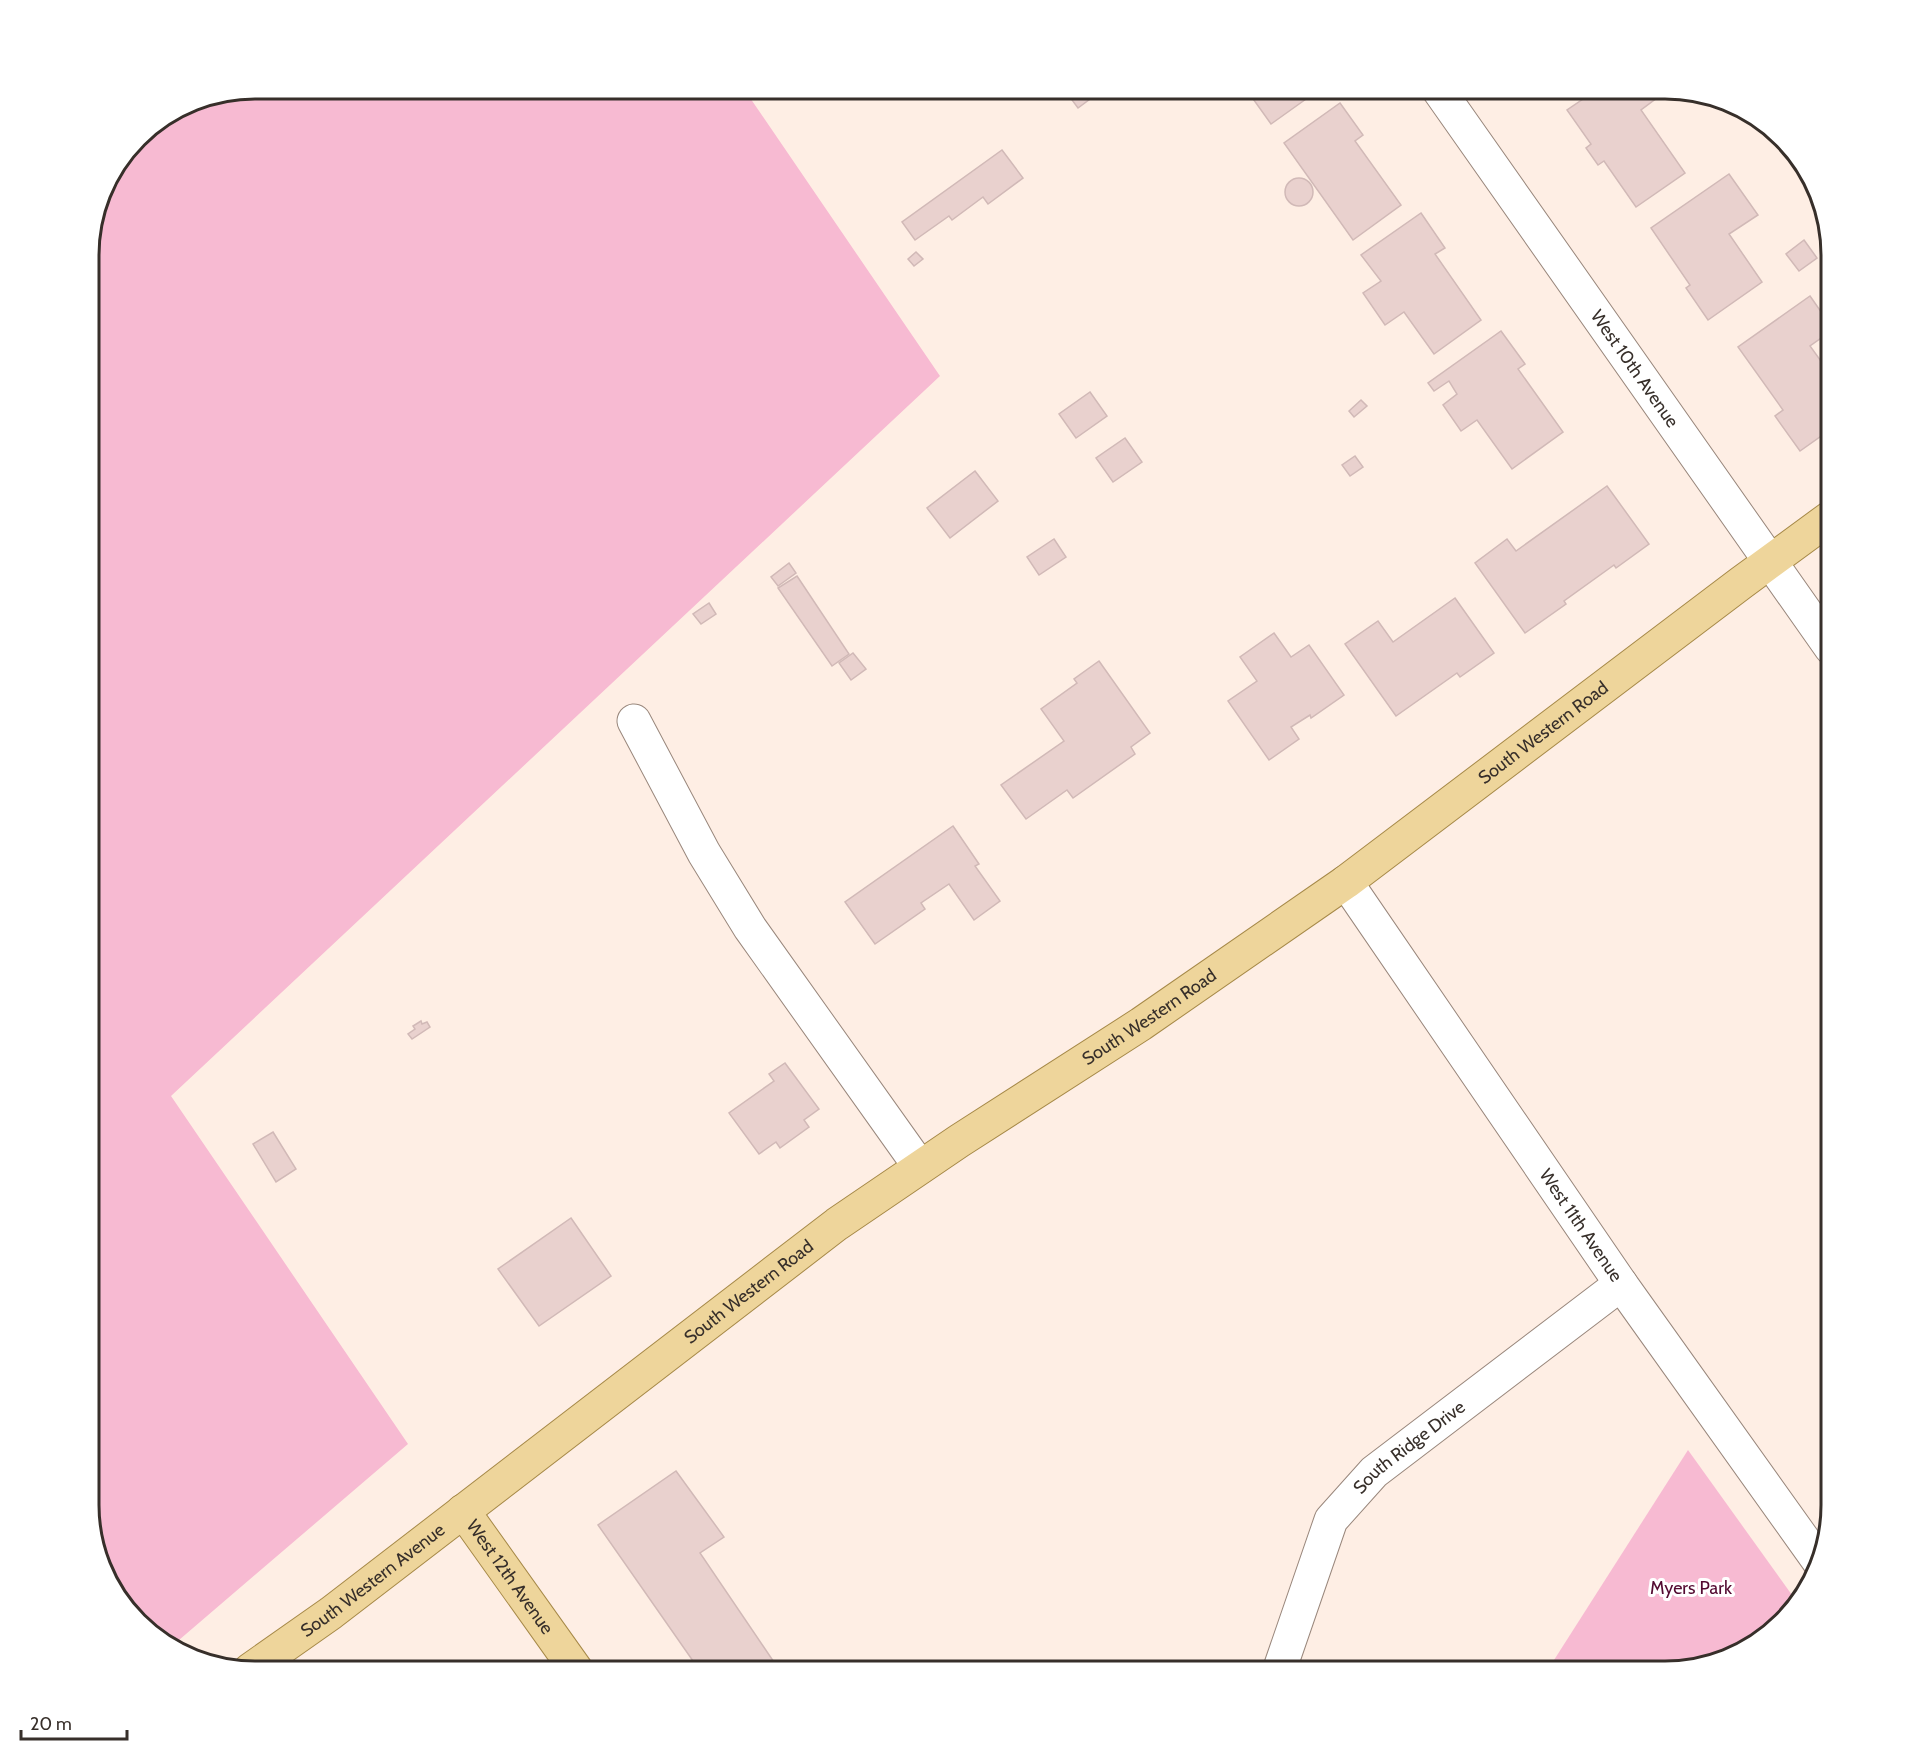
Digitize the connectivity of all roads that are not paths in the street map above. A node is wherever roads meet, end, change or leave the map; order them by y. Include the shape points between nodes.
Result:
1 (1446, 99) edge
2 (1821, 524) edge
3 (1771, 561) junction
4 (1821, 634) edge
5 (634, 721) dead end
6 (1346, 882) junction
7 (920, 1167) junction
8 (1621, 1284) junction
9 (463, 1511) junction
10 (1813, 1553) edge
11 (263, 1661) edge
12 (571, 1661) edge
13 (1282, 1661) edge

1 - 3 street, West 10th Avenue
2 - 3 main road, South Western Road
3 - 4 street, West 10th Avenue
3 - 6 main road, South Western Road
5 - 7 street via 704,853 750,928
6 - 7 main road, South Western Road via 1141,1024
6 - 8 street, West 11th Avenue
7 - 9 main road, South Western Road via 837,1224
8 - 10 street, West 11th Avenue
8 - 13 street, South Ridge Drive via 1374,1472 1331,1520
9 - 11 main road, South Western Avenue
9 - 12 main road, West 12th Avenue

